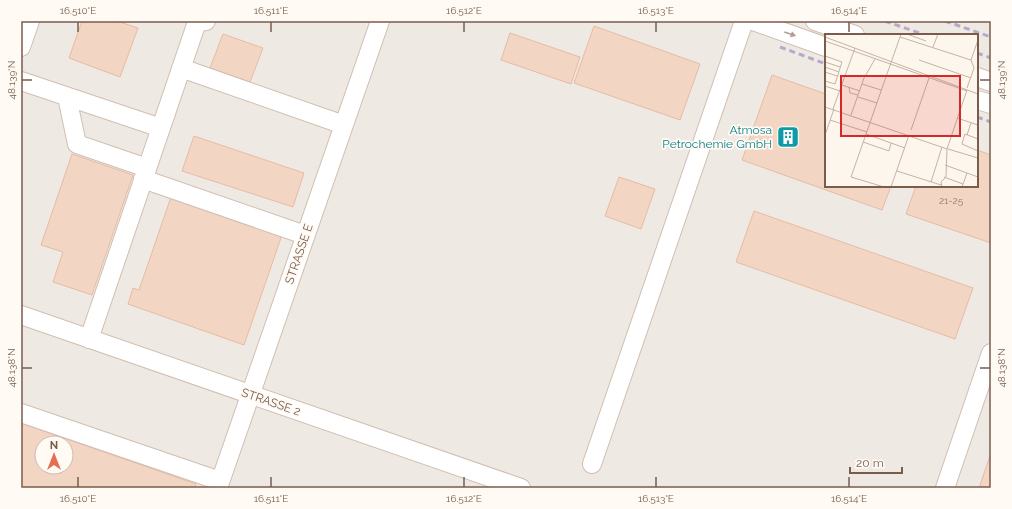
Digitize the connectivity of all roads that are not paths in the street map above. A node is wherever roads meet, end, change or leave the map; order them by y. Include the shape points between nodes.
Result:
1 (30, 21) edge
2 (206, 21) edge
3 (380, 21) edge
4 (744, 21) edge
5 (753, 21) edge
6 (815, 21) edge
7 (852, 34) edge
8 (21, 47) edge
9 (825, 47) edge
10 (181, 68) junction
11 (978, 77) edge
12 (21, 81) edge
13 (991, 82) edge
14 (67, 97) junction
15 (978, 100) edge
16 (991, 104) edge
17 (344, 125) junction
18 (161, 128) junction
19 (145, 174) junction
20 (305, 235) junction
21 (21, 315) edge
22 (92, 332) junction
23 (990, 358) edge
24 (252, 388) junction
25 (21, 413) edge
26 (592, 464) dead end
27 (219, 484) edge
28 (521, 488) edge
29 (944, 488) edge

1 - 8 lane
2 - 10 lane via 197,22
3 - 17 lane, STRASSE E
4 - 26 lane
5 -> 9 lane
6 - 7 lane
10 - 17 lane
10 - 18 lane
11 - 13 lane
12 - 14 lane
14 - 18 lane
14 - 19 lane via 77,144
15 - 16 lane
17 - 20 lane, STRASSE E
18 - 19 lane
19 - 20 lane
19 - 22 lane
20 - 24 lane, STRASSE E
21 - 22 lane, STRASSE 2
22 - 24 lane, STRASSE 2
23 - 29 lane
24 - 27 lane, STRASSE E
24 - 28 lane, STRASSE 2
25 - 27 lane

